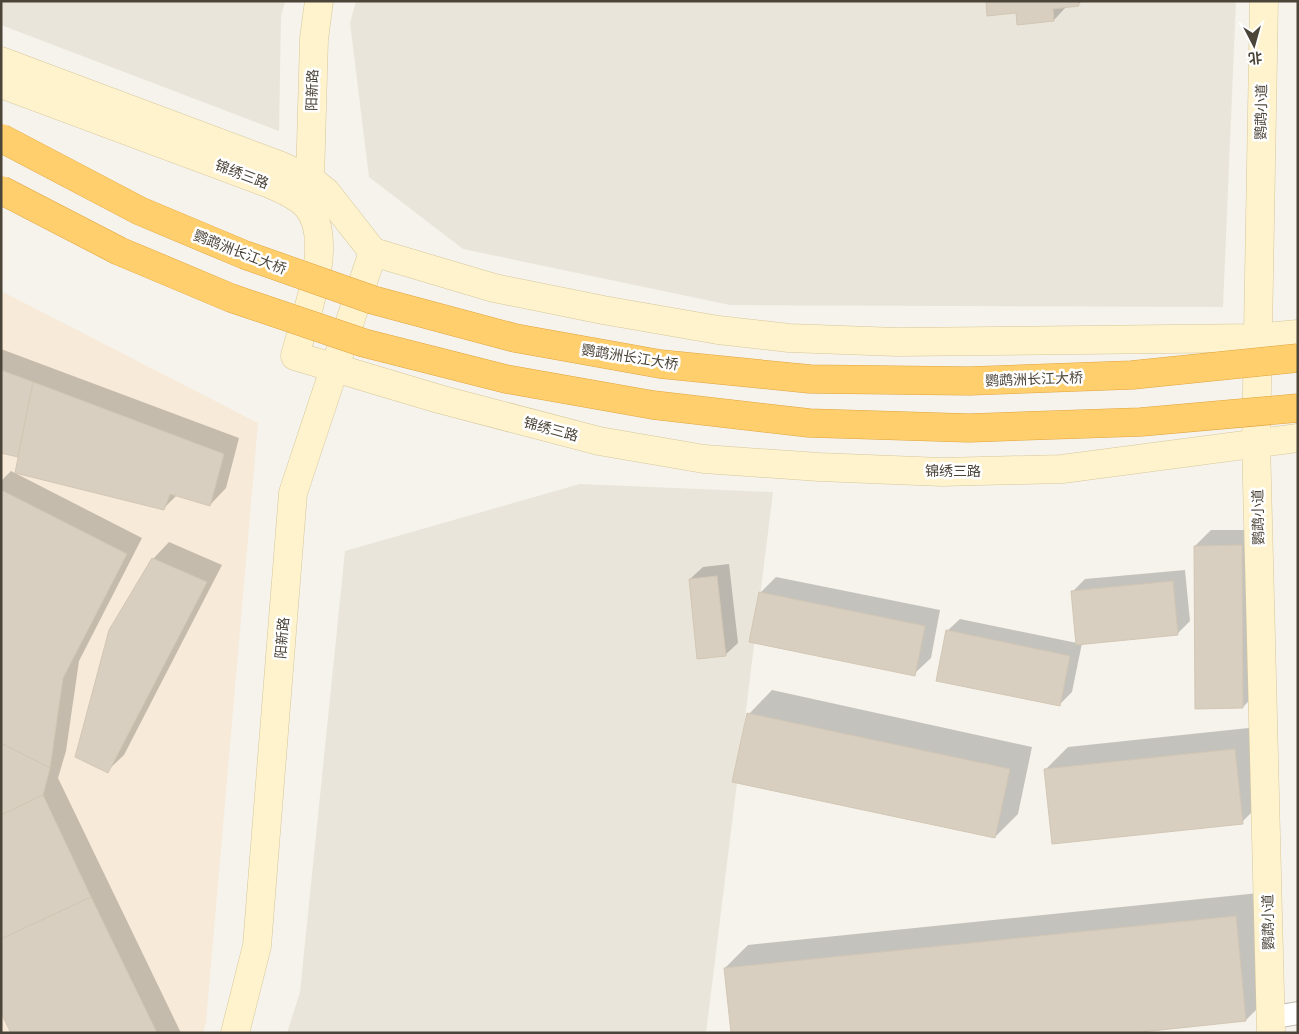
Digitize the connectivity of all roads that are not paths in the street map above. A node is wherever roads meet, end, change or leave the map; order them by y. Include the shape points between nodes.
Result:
1 (319, 1) edge
2 (1264, 1) edge
3 (1, 62) edge
4 (1, 84) edge
5 (1, 138) edge
6 (310, 180) junction
7 (1, 190) edge
8 (373, 252) junction
9 (1298, 334) edge
10 (1256, 338) junction
11 (1298, 358) edge
12 (335, 368) junction
13 (1298, 408) edge
14 (1298, 438) edge
15 (1256, 442) junction
16 (1298, 1013) edge
17 (1270, 1026) edge
18 (236, 1033) edge

1 - 6 main road, 阳新路 via 314,39
2 - 10 main road, 鹦鹉小道
3 - 6 main road, 锦绣三路 via 279,165
4 - 12 main road, 锦绣三路 via 296,196 315,219 320,249 295,356
5 - 11 highway, 鹦鹉洲长江大桥, bridge via 140,211 245,255 372,300 516,338 660,364 810,379 969,381 1132,375
6 - 8 main road, 锦绣三路 via 326,192
7 - 13 highway, bridge via 119,251 231,298 364,343 506,379 653,405 808,423 969,428 1141,422
8 - 10 main road via 450,276 548,299 718,330 789,338 897,342
8 - 12 main road, 阳新路
9 - 10 main road
10 - 15 main road, 鹦鹉小道
12 - 15 main road, 锦绣三路 via 599,441 704,459 942,472 1062,469
12 - 18 main road, 阳新路 via 294,493 257,946
14 - 15 main road, 锦绣三路
15 - 17 main road, 鹦鹉小道
16 - 17 street

